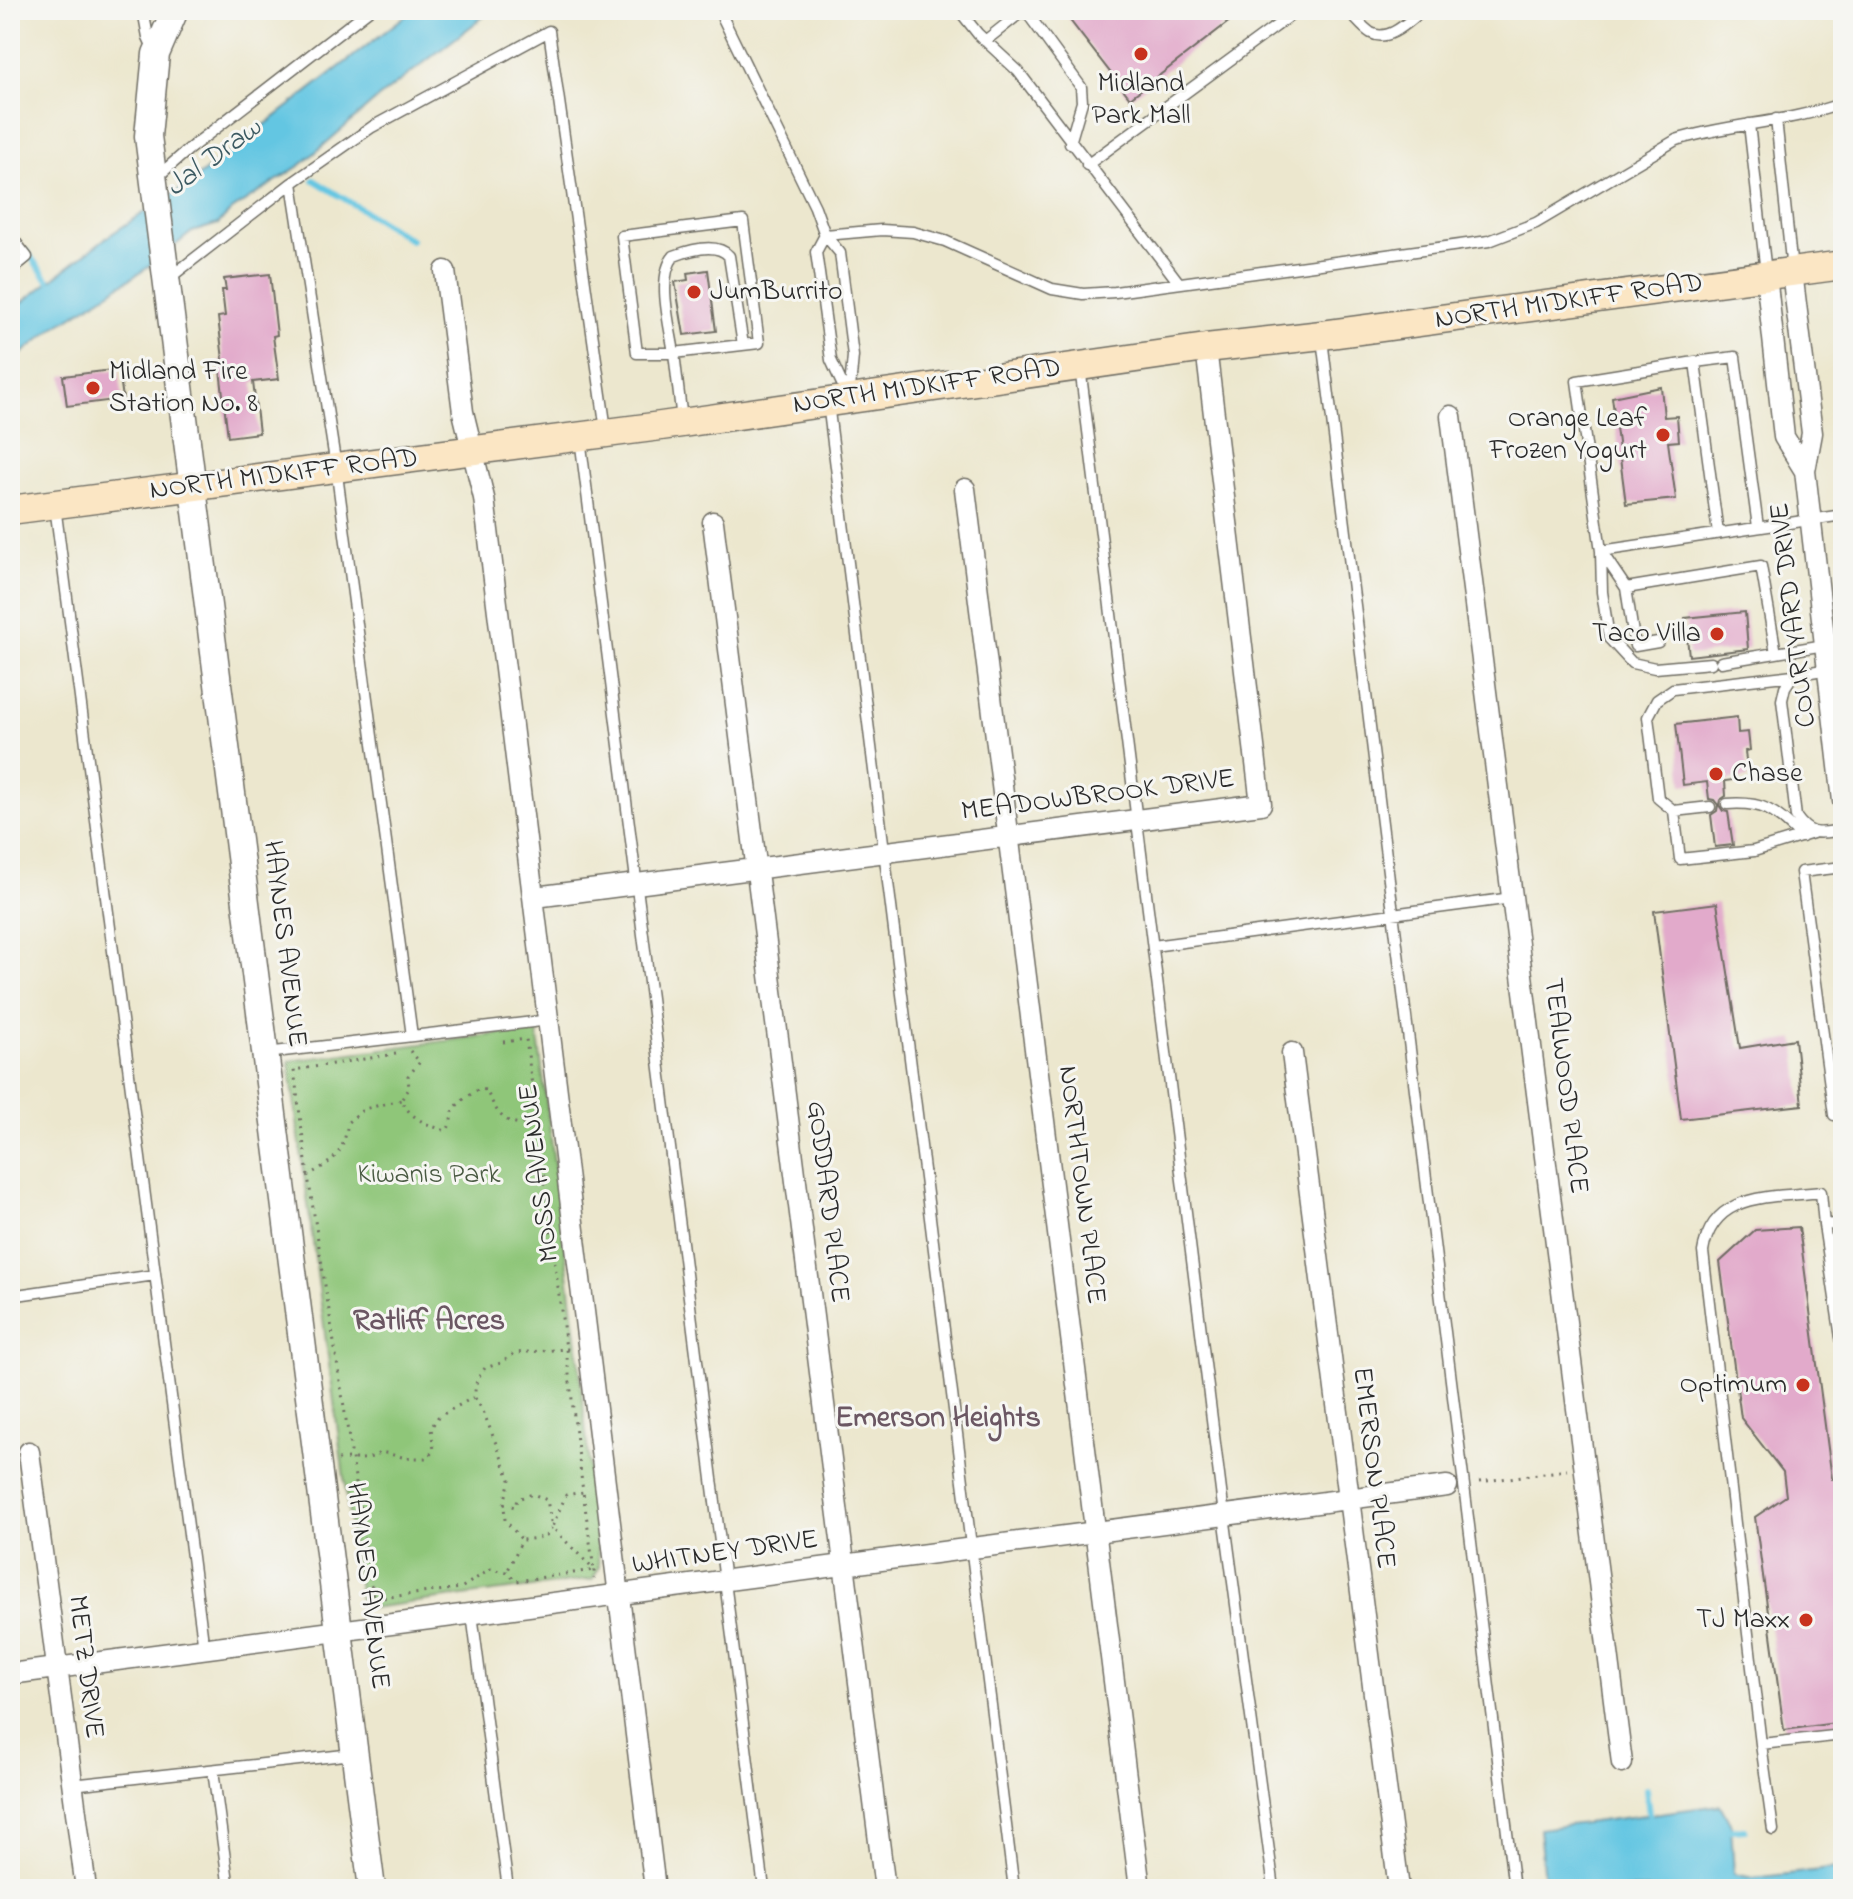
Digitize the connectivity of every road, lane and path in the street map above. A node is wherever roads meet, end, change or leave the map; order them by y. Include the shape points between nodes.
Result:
1 (143, 10) edge
2 (175, 10) edge
3 (369, 10) edge
4 (719, 10) edge
5 (959, 10) edge
6 (1025, 10) edge
7 (1298, 10) edge
8 (1346, 10) edge
9 (1423, 10) edge
10 (985, 41) junction
11 (156, 54) junction
12 (1843, 103) edge
13 (1776, 119) junction
14 (1749, 124) junction
15 (1070, 143) junction
16 (1087, 165) junction
17 (292, 183) junction
18 (154, 186) junction
19 (10, 235) edge
20 (825, 235) junction
21 (1843, 265) edge
22 (10, 271) edge
23 (445, 271) dead end
24 (1779, 273) junction
25 (165, 274) junction
26 (1179, 283) junction
27 (1322, 335) junction
28 (743, 345) junction
29 (1206, 348) junction
30 (674, 353) junction
31 (1695, 362) junction
32 (1080, 365) junction
33 (838, 401) junction
34 (1451, 416) dead end
35 (682, 422) junction
36 (593, 434) junction
37 (473, 451) junction
38 (336, 467) junction
39 (1805, 471) junction
40 (192, 486) junction
41 (965, 489) dead end
42 (55, 504) junction
43 (10, 510) edge
44 (1843, 515) edge
45 (1811, 520) junction
46 (713, 522) dead end
47 (1758, 527) junction
48 (1718, 533) junction
49 (1601, 551) junction
50 (1626, 588) junction
51 (1658, 642) dead end
52 (1834, 643) edge
53 (1776, 653) junction
54 (1829, 669) junction
55 (1793, 675) junction
56 (1843, 801) edge
57 (1727, 804) dead end
58 (1710, 807) dead end
59 (1674, 811) junction
60 (1137, 819) junction
61 (1843, 830) edge
62 (1008, 835) junction
63 (1808, 835) junction
64 (884, 852) junction
65 (1843, 867) edge
66 (757, 868) junction
67 (636, 884) junction
68 (535, 897) junction
69 (1512, 898) junction
70 (1394, 913) junction
71 (1153, 946) junction
72 (550, 1020) junction
73 (412, 1036) junction
74 (497, 1043) dead end
75 (424, 1051) dead end
76 (266, 1053) junction
77 (1292, 1053) dead end
78 (395, 1054) dead end
79 (401, 1100) junction
80 (1843, 1114) edge
81 (561, 1117) junction
82 (537, 1124) junction
83 (295, 1178) junction
84 (1843, 1223) edge
85 (1824, 1225) junction
86 (155, 1275) junction
87 (10, 1296) edge
88 (566, 1349) junction
89 (589, 1349) junction
90 (1843, 1351) edge
91 (474, 1397) junction
92 (29, 1452) dead end
93 (351, 1458) junction
94 (319, 1464) junction
95 (1585, 1468) junction
96 (1456, 1484) junction
97 (583, 1492) junction
98 (1349, 1499) junction
99 (504, 1504) junction
100 (1224, 1515) junction
101 (552, 1527) junction
102 (1097, 1532) junction
103 (522, 1540) junction
104 (971, 1548) junction
105 (845, 1565) junction
106 (594, 1570) junction
107 (507, 1572) junction
108 (726, 1581) junction
109 (619, 1595) junction
110 (472, 1614) junction
111 (340, 1631) junction
112 (204, 1649) junction
113 (58, 1668) junction
114 (10, 1674) edge
115 (1843, 1735) edge
116 (1761, 1744) junction
117 (355, 1754) junction
118 (1622, 1763) dead end
119 (213, 1770) junction
120 (72, 1785) junction
121 (1773, 1830) dead end
122 (86, 1889) edge
123 (229, 1889) edge
124 (372, 1889) edge
125 (508, 1889) edge
126 (655, 1889) edge
127 (764, 1889) edge
128 (885, 1889) edge
129 (1014, 1889) edge
130 (1140, 1889) edge
131 (1274, 1889) edge
132 (1399, 1889) edge
133 (1514, 1889) edge

1 - 11 lane
2 - 11 street, HAYNES AVENUE
3 - 18 lane via 189,149
4 - 20 lane
5 - 10 lane
6 - 10 lane
6 - 15 lane via 1081,87
7 - 16 lane
8 - 9 lane via 1371,33 1382,35
10 - 15 lane via 1018,71
11 - 18 street, HAYNES AVENUE via 148,136
12 - 13 lane
13 - 14 lane
13 - 24 lane
14 - 24 lane
14 - 26 lane via 1676,140 1536,223 1489,241
15 - 16 lane
16 - 26 lane
17 - 25 lane
17 - 36 lane via 372,127 549,31
17 - 38 lane
18 - 25 street, HAYNES AVENUE
19 - 22 lane via 27,257
20 - 26 lane via 897,230 921,234 1068,292
20 - 33 lane via 816,252
20 - 33 lane via 840,253 853,356
21 - 24 main road, NORTH MIDKIFF ROAD
23 - 37 street, MOSS AVENUE
24 - 27 main road, NORTH MIDKIFF ROAD
24 - 39 street, COURTYARD DRIVE via 1812,433
24 - 39 street, COURTYARD DRIVE via 1784,437
25 - 40 street, HAYNES AVENUE
27 - 29 main road, NORTH MIDKIFF ROAD
27 - 70 lane
28 - 30 lane
28 - 30 lane via 729,256 709,248 674,256 666,268
28 - 30 lane via 759,343 743,221 622,236 637,353
29 - 32 main road, NORTH MIDKIFF ROAD
29 - 60 street, MEADOWBROOK DRIVE via 1261,804
30 - 35 lane
31 - 47 lane via 1735,357
31 - 48 lane
31 - 49 lane via 1577,381
32 - 33 main road, NORTH MIDKIFF ROAD
32 - 60 lane
33 - 35 main road, NORTH MIDKIFF ROAD
33 - 64 lane
34 - 69 street, TEALWOOD PLACE
35 - 36 main road, NORTH MIDKIFF ROAD
36 - 37 main road, NORTH MIDKIFF ROAD
36 - 67 lane
37 - 38 main road, NORTH MIDKIFF ROAD
37 - 68 street, MOSS AVENUE via 484,498
38 - 40 main road, NORTH MIDKIFF ROAD
38 - 73 lane
39 - 45 street, COURTYARD DRIVE
40 - 42 main road, NORTH MIDKIFF ROAD
40 - 76 street, HAYNES AVENUE
41 - 62 street, NORTHTOWN PLACE
42 - 43 main road, NORTH MIDKIFF ROAD
42 - 86 lane
44 - 45 lane
45 - 47 lane
45 - 52 street, COURTYARD DRIVE
46 - 66 street, GODDARD PLACE
47 - 48 lane
48 - 49 lane
49 - 50 lane
49 - 53 lane via 1609,638 1632,663 1655,668
50 - 51 lane via 1635,646
50 - 53 lane via 1761,566
52 - 53 lane
52 - 54 street, COURTYARD DRIVE
54 - 55 lane
54 - 56 street, COURTYARD DRIVE
55 - 59 lane via 1673,689 1657,700 1648,717 1658,798
55 - 63 lane via 1782,700 1796,817
57 - 63 lane via 1757,804
58 - 59 lane
59 - 63 lane via 1680,859 1754,851
60 - 62 street, MEADOWBROOK DRIVE
60 - 71 lane
61 - 63 lane
62 - 64 street, MEADOWBROOK DRIVE
62 - 102 street, NORTHTOWN PLACE
64 - 66 street, MEADOWBROOK DRIVE
64 - 104 lane
65 - 80 lane via 1801,872 1834,1115
66 - 67 street, MEADOWBROOK DRIVE
66 - 105 street, GODDARD PLACE
67 - 68 street, MEADOWBROOK DRIVE
67 - 108 lane
68 - 72 street, MOSS AVENUE
69 - 70 lane
69 - 95 street, TEALWOOD PLACE
70 - 71 lane
70 - 96 lane
71 - 100 lane
72 - 73 lane
72 - 81 street, MOSS AVENUE
73 - 76 lane
74 - 82 path via 526,1039
75 - 79 path via 410,1052 420,1062 408,1076 409,1089
76 - 83 street, HAYNES AVENUE
77 - 98 street, EMERSON PLACE
78 - 83 path via 294,1070
79 - 82 path via 408,1113 446,1131 461,1101 486,1090 497,1113 513,1125
79 - 83 path via 364,1109 348,1122 335,1159
81 - 82 path
81 - 89 street, MOSS AVENUE
82 - 88 path
83 - 93 path
83 - 94 street, HAYNES AVENUE
84 - 85 lane
85 - 90 lane
85 - 116 lane via 1821,1192 1730,1205 1713,1220 1703,1252
86 - 87 lane
86 - 112 lane
88 - 89 path
88 - 91 path via 515,1353 485,1368
88 - 97 path
89 - 109 street, MOSS AVENUE
91 - 93 path via 438,1417 431,1428 434,1450 427,1458 381,1452 370,1460
91 - 99 path via 510,1479
92 - 113 street, METZ DRIVE
93 - 94 path
93 - 107 path via 374,1599 461,1588 491,1569
94 - 111 street, HAYNES AVENUE
95 - 96 path
95 - 118 street, TEALWOOD PLACE
96 - 98 street, WHITNEY DRIVE
96 - 133 lane
97 - 101 path via 566,1495
97 - 106 path
98 - 100 street, WHITNEY DRIVE
98 - 132 street, EMERSON PLACE
99 - 101 path via 515,1507 517,1499 533,1494 547,1500
99 - 103 path via 505,1520
100 - 102 street, WHITNEY DRIVE
100 - 131 lane
101 - 103 path via 545,1537
101 - 106 path
102 - 104 street, WHITNEY DRIVE
102 - 130 street, NORTHTOWN PLACE
103 - 107 path
104 - 105 street, WHITNEY DRIVE
104 - 129 lane
105 - 108 street, WHITNEY DRIVE
105 - 128 street, GODDARD PLACE
106 - 107 path via 516,1581
108 - 109 street, WHITNEY DRIVE
108 - 127 lane
109 - 110 street, WHITNEY DRIVE
109 - 126 street, MOSS AVENUE
110 - 111 street, WHITNEY DRIVE
110 - 125 lane
111 - 112 street, WHITNEY DRIVE
111 - 117 street, HAYNES AVENUE
112 - 113 street, WHITNEY DRIVE
113 - 114 street, WHITNEY DRIVE
113 - 120 street, METZ DRIVE
115 - 116 lane
116 - 121 lane
117 - 119 lane
117 - 124 street, HAYNES AVENUE
119 - 120 lane
119 - 123 lane
120 - 122 street, METZ DRIVE

